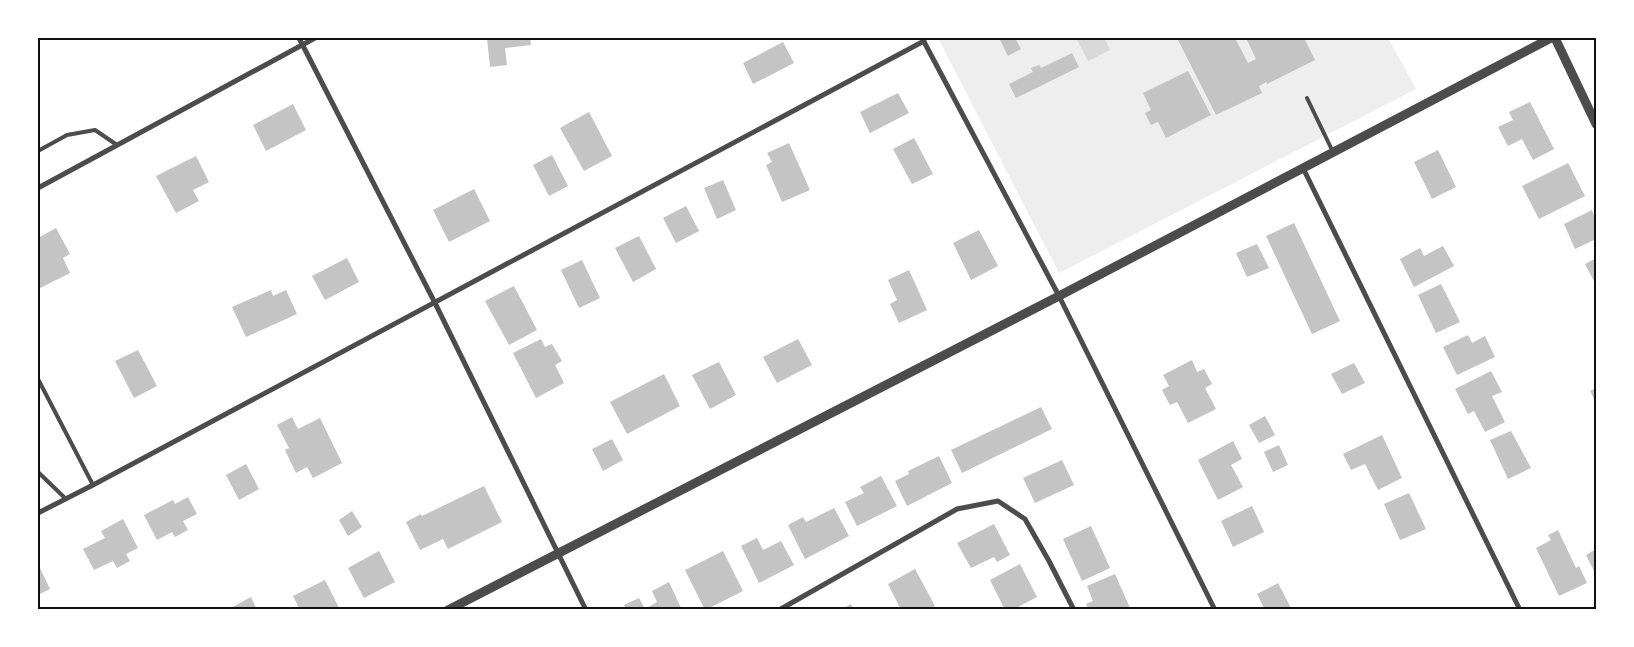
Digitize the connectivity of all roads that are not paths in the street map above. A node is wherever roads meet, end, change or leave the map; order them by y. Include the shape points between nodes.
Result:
1 (298, 38) edge
2 (315, 38) edge
3 (1551, 38) edge
4 (1555, 38) edge
5 (923, 39) edge
6 (302, 44) junction
7 (1307, 98) dead end
8 (1596, 124) edge
9 (117, 145) junction
10 (38, 151) edge
11 (1333, 152) junction
12 (1303, 167) junction
13 (38, 188) edge
14 (1059, 296) junction
15 (435, 303) junction
16 (38, 378) edge
17 (38, 472) edge
18 (93, 485) junction
19 (66, 499) junction
20 (38, 513) edge
21 (557, 552) junction
22 (788, 608) edge
23 (448, 610) edge
24 (586, 610) edge
25 (779, 610) edge
26 (1074, 610) edge
27 (1215, 610) edge
28 (1520, 610) edge

1 - 6 street
2 - 6 street
3 - 11 street
4 - 8 street
5 - 14 street
5 - 15 street
6 - 9 street
6 - 15 street
7 - 11 lane
9 - 10 lane via 95,130 67,135
9 - 13 street
11 - 12 street
12 - 14 street
12 - 28 street
14 - 21 street
14 - 27 street
15 - 18 street
15 - 21 street
16 - 18 lane
17 - 19 lane
18 - 19 street
19 - 20 street
21 - 23 street
21 - 24 street
22 - 25 street
22 - 26 street via 957,510 998,501 1026,519

